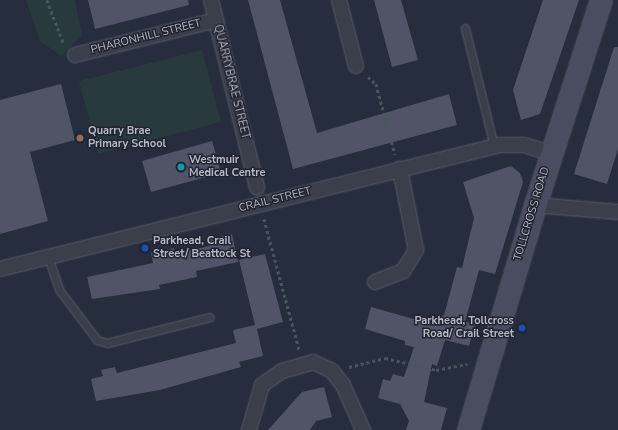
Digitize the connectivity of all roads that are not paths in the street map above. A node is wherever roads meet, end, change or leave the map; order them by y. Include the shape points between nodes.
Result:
1 (211, 0) edge
2 (339, 0) edge
3 (601, 0) edge
4 (216, 20) junction
5 (465, 28) dead end
6 (76, 55) road end
7 (356, 66) road end
8 (494, 146) junction
9 (551, 153) junction
10 (400, 170) junction
11 (256, 186) dead end
12 (535, 205) junction
13 (618, 212) edge
14 (48, 257) junction
15 (0, 269) edge
16 (375, 282) dead end
17 (210, 317) dead end
18 (249, 430) edge
19 (363, 430) edge
20 (468, 430) edge

1 - 4 street, QUARRYBRAE STREET
2 - 7 street
3 - 9 street, TOLLCROSS ROAD
4 - 6 street, PHARONHILL STREET
4 - 11 street, QUARRYBRAE STREET
5 - 8 lane
8 - 9 street, CRAIL STREET via 512,144
8 - 10 street, CRAIL STREET
9 - 12 street, TOLLCROSS ROAD
10 - 14 street, CRAIL STREET
10 - 16 street via 416,250 404,271
12 - 13 street
12 - 20 street, TOLLCROSS ROAD
14 - 15 street, CRAIL STREET
14 - 17 lane via 60,291 97,340 107,343
18 - 19 street via 262,385 271,376 312,362 332,371 351,398

